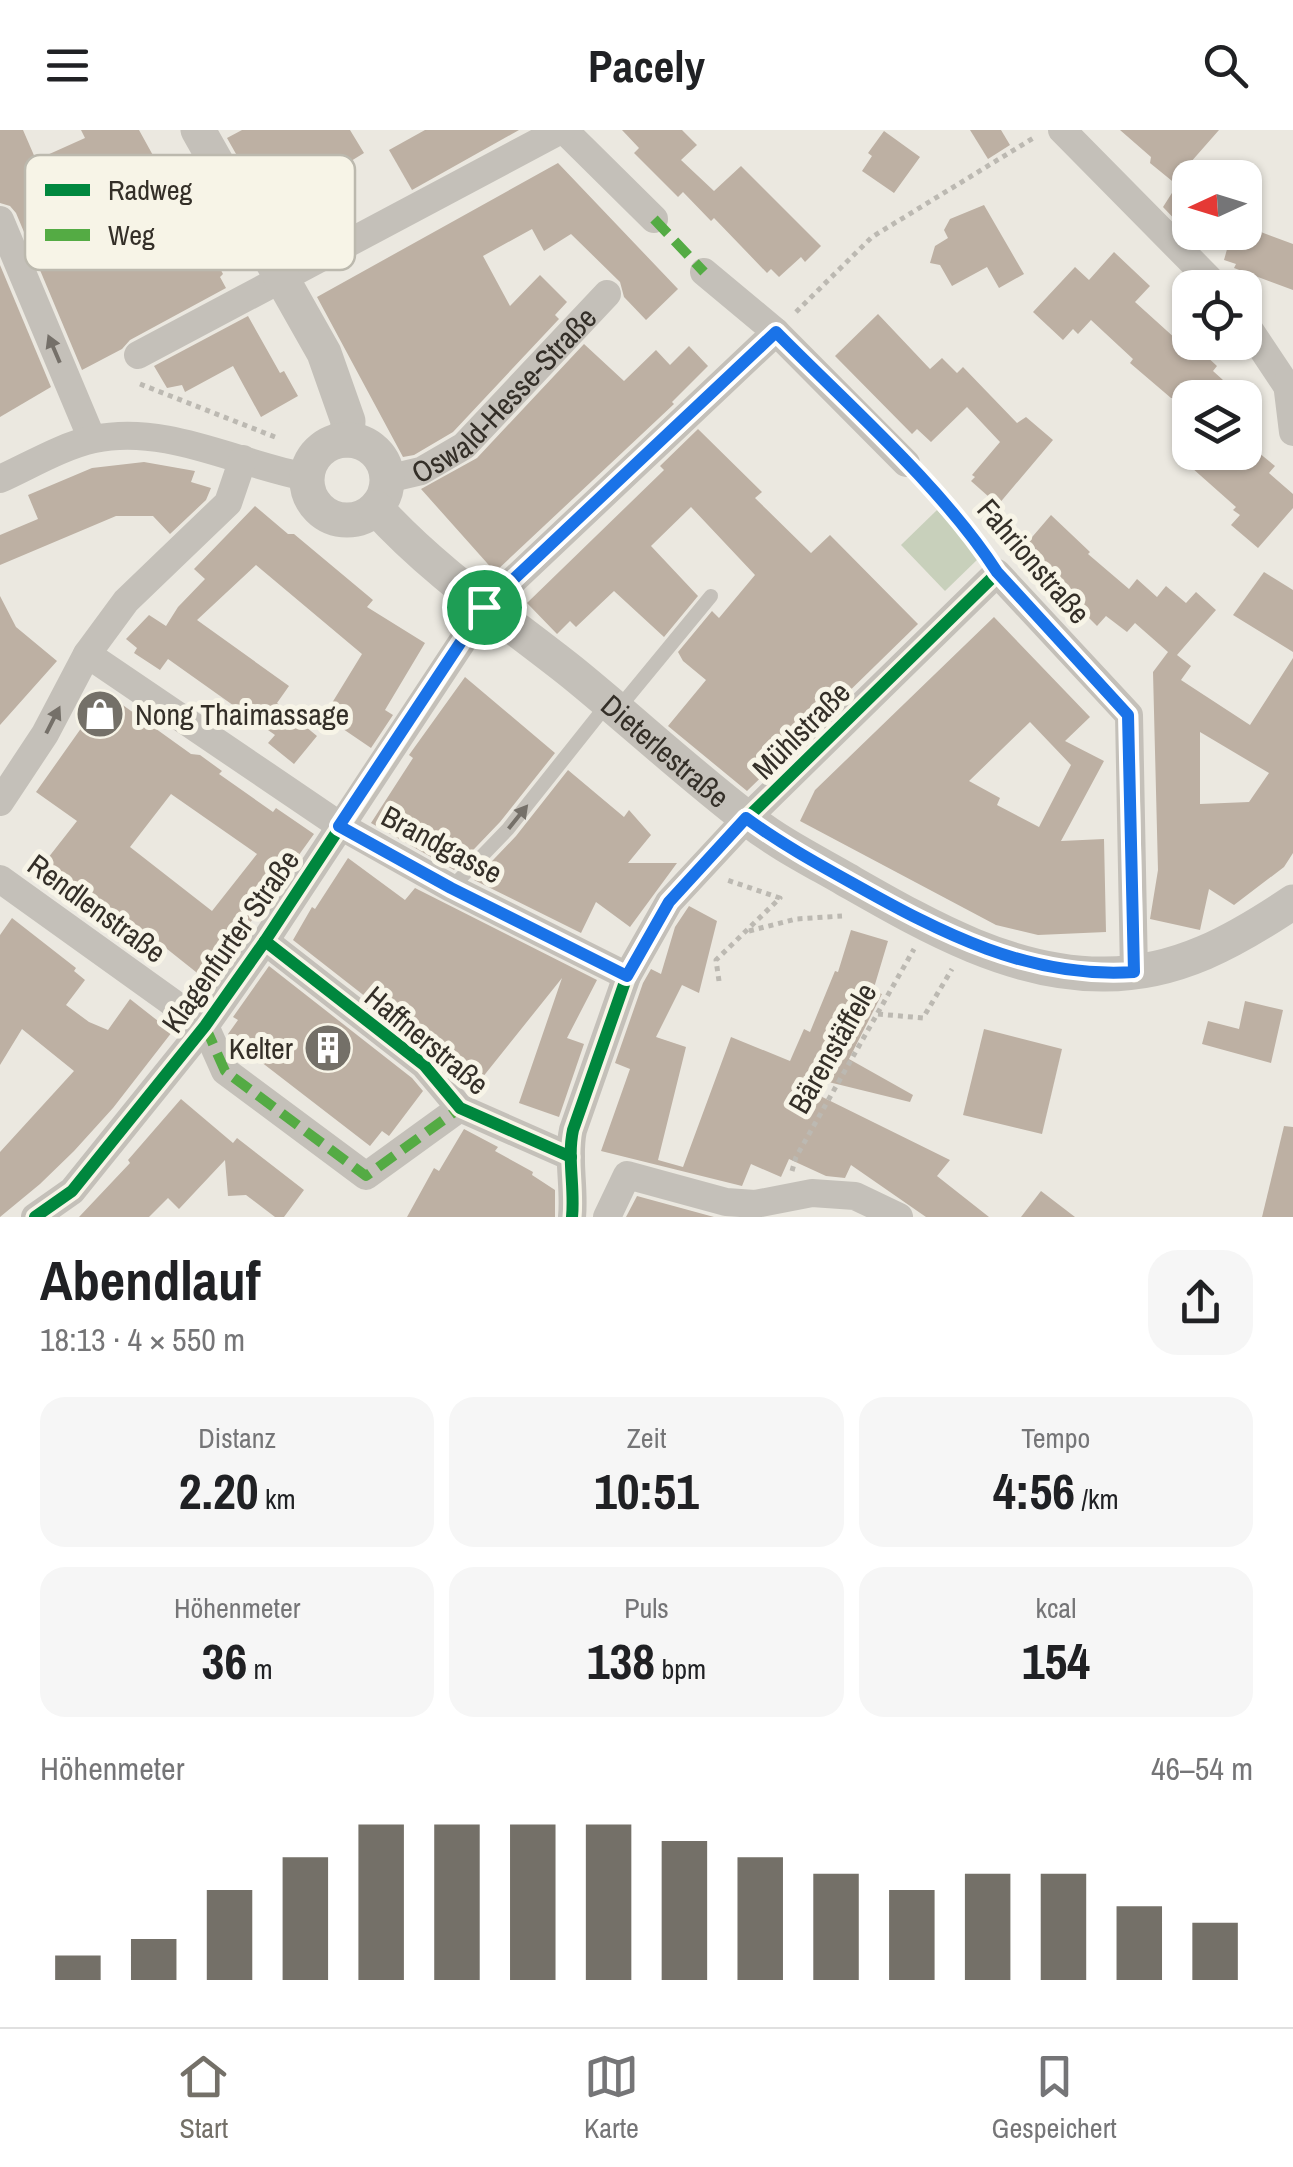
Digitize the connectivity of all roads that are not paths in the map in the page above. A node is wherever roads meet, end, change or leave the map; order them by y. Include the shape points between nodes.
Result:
1 (198, 130) edge
2 (563, 130) edge
3 (1062, 130) edge
4 (212, 155) edge
5 (654, 218) dead end
6 (0, 220) edge
7 (355, 241) edge
8 (276, 270) edge
9 (301, 270) edge
10 (1200, 270) edge
11 (704, 272) dead end
12 (282, 280) junction
13 (607, 294) dead end
14 (776, 332) junction
15 (1262, 348) edge
16 (138, 369) road end
17 (1290, 389) edge
18 (1293, 432) edge
19 (92, 440) junction
20 (347, 440) junction
21 (243, 459) junction
22 (906, 463) road end
23 (307, 478) junction
24 (0, 479) edge
25 (381, 493) junction
26 (997, 572) joint
27 (710, 596) dead end
28 (484, 607) junction
29 (86, 654) junction
30 (613, 706) junction
31 (0, 802) edge
32 (746, 818) junction
33 (339, 826) junction
34 (0, 879) edge
35 (451, 888) junction
36 (1293, 902) edge
37 (265, 941) junction
38 (1134, 972) junction
39 (627, 976) junction
40 (205, 1026) junction
41 (460, 1108) junction
42 (571, 1157) junction
43 (35, 1217) edge
44 (572, 1217) edge
45 (607, 1217) edge
46 (899, 1217) edge

1 - 4 street
2 - 5 street
2 - 7 street
3 - 10 street
19 -> 6 street
8 - 12 street
9 - 12 street
11 - 14 street
12 - 16 street
12 - 20 street via 340,392
13 - 25 street, Oswald-Hesse-Straße via 464,446
14 - 22 street
14 - 28 street, Klagenfurter Straße
15 - 17 street
17 - 18 street
19 - 21 street via 136,436
19 - 24 street
20 - 23 street via 324,447
20 - 25 street, Oswald-Hesse-Straße via 379,456
21 - 23 street
21 - 29 street via 228,504 126,601
23 - 25 street, Oswald-Hesse-Straße via 314,504 337,520 364,516
25 - 28 street, Oswald-Hesse-Straße via 431,565
26 - 32 street, Mühlstraße
26 - 38 street, Fahrionstraße via 1128,715
27 - 30 lane
28 - 30 street, Dieterlestraße
28 - 33 street, Klagenfurter Straße
31 -> 29 street via 46,734
29 - 33 street, Brandgasse
30 - 32 street, Dieterlestraße
35 -> 30 lane
32 - 38 street, Dieterlestraße via 966,944 1043,968
32 - 39 street, Mühlstraße via 669,902
33 - 35 street, Brandgasse
33 - 37 street, Klagenfurter Straße
34 - 40 street, Rendlenstraße
35 - 39 street, Brandgasse
36 - 38 street, Dieterlestraße via 1209,953
37 - 40 street, Klagenfurter Straße
37 - 41 street, Haffnerstraße via 424,1065
39 - 42 street, Mühlstraße via 573,1130
40 - 41 street via 225,1071 366,1176
40 - 43 street, Klagenfurter Straße via 72,1190
41 - 42 street, Haffnerstraße
42 - 44 street, Mühlstraße
45 - 46 street via 628,1175 726,1202 855,1196

